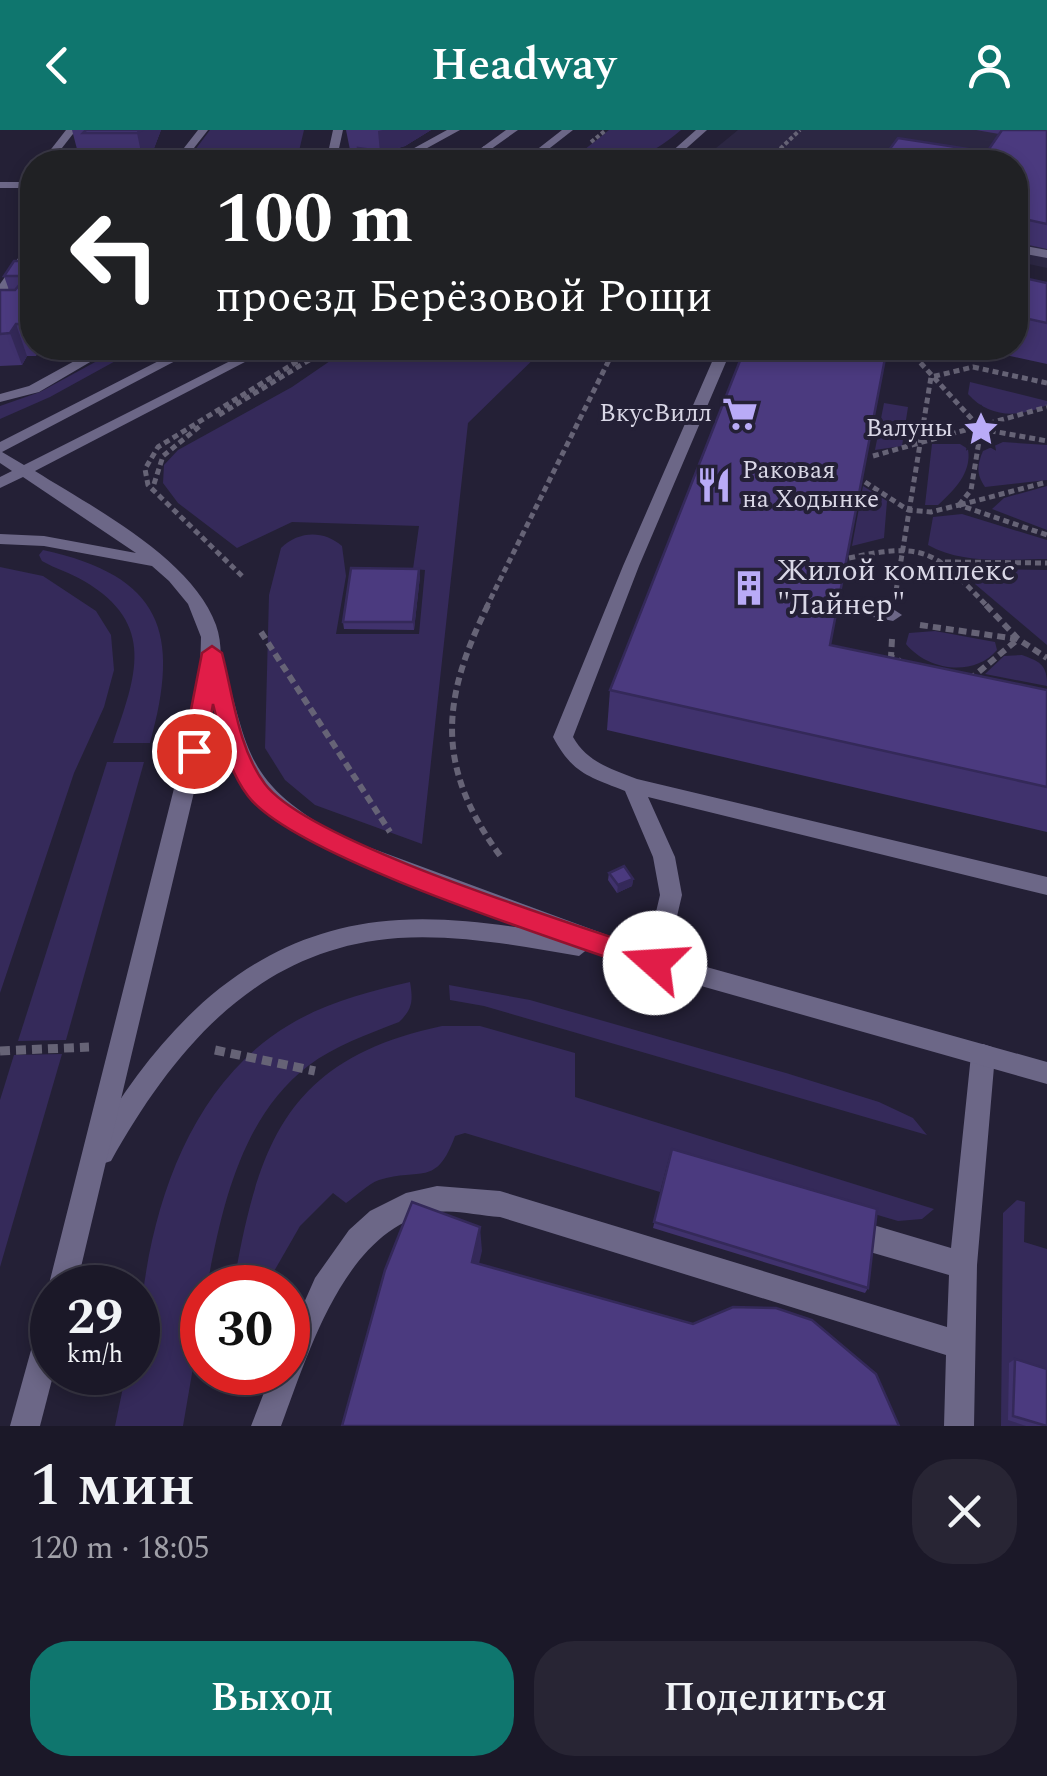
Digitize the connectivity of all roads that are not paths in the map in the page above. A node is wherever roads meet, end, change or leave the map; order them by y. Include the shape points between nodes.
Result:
1 (71, 130) edge
2 (203, 130) edge
3 (455, 130) edge
4 (513, 130) edge
5 (568, 130) edge
6 (702, 130) edge
7 (488, 148) joint
8 (55, 150) edge
9 (187, 150) edge
10 (418, 150) edge
11 (485, 150) edge
12 (542, 150) edge
13 (679, 150) edge
14 (20, 266) edge
15 (0, 288) edge
16 (86, 360) edge
17 (169, 360) edge
18 (241, 360) edge
19 (720, 360) edge
20 (0, 398) edge
21 (0, 448) edge
22 (0, 456) edge
23 (24, 472) junction
24 (0, 484) edge
25 (0, 538) edge
26 (162, 564) junction
27 (631, 566) junction
28 (651, 570) dead end
29 (834, 604) edge
30 (893, 614) road end
31 (212, 653) junction
32 (634, 786) junction
33 (1047, 886) edge
34 (630, 954) junction
35 (655, 963) junction
36 (984, 1055) junction
37 (1047, 1074) edge
38 (92, 1172) junction
39 (870, 1238) edge
40 (68, 1265) edge
41 (963, 1265) junction
42 (310, 1321) edge
43 (960, 1345) junction
44 (33, 1395) edge
45 (278, 1395) edge
46 (25, 1426) edge
47 (266, 1426) edge
48 (959, 1426) edge

1 - 8 street
2 - 9 street
3 - 10 street
4 - 7 street
5 - 12 street
6 - 13 street
7 - 11 street
14 - 15 street
16 - 20 street via 34,389
17 - 21 street
18 - 23 street
19 - 27 street
22 - 23 street
23 - 24 street
23 - 26 street
25 - 26 street
26 - 31 street via 196,599
27 - 28 street
27 - 32 street via 563,738 574,757
29 - 30 street
31 - 34 street via 236,750 257,792 295,822 412,875
31 - 38 street
32 - 33 street
32 - 35 street via 664,857 670,895
34 - 35 street
34 - 38 street via 484,931 394,929 321,944 259,972 204,1012 161,1055
35 - 36 street
36 - 37 street
36 - 41 street
38 - 40 street
39 - 41 street
41 - 43 street
42 - 43 street via 336,1264 381,1215 438,1199 500,1204
43 - 48 street
44 - 46 street
45 - 47 street

